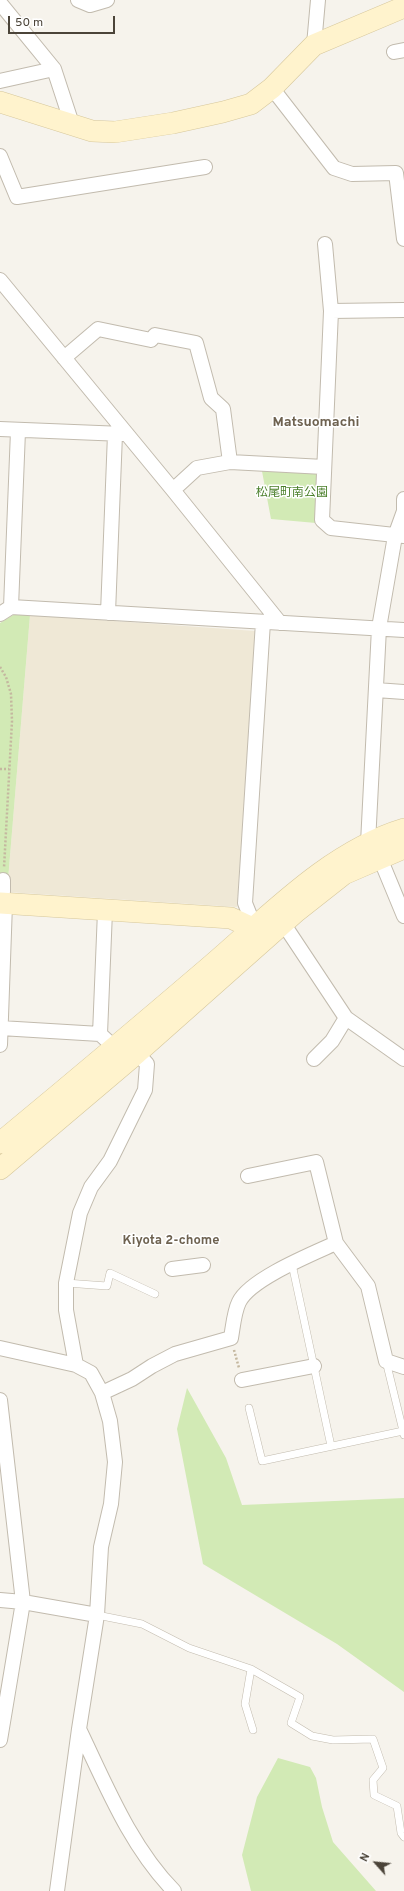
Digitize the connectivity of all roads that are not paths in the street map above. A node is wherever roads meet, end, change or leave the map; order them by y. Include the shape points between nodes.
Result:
1 (78, 0) edge
2 (107, 0) edge
3 (318, 0) edge
4 (0, 3) edge
5 (404, 6) edge
6 (314, 45) junction
7 (54, 69) junction
8 (0, 81) edge
9 (272, 88) junction
10 (0, 102) edge
11 (72, 124) junction
12 (0, 158) edge
13 (205, 167) dead end
14 (400, 170) edge
15 (404, 239) edge
16 (325, 244) dead end
17 (0, 280) edge
18 (404, 310) edge
19 (331, 312) junction
20 (64, 358) junction
21 (0, 429) edge
22 (18, 431) junction
23 (121, 434) junction
24 (230, 462) junction
25 (324, 467) junction
26 (173, 490) junction
27 (404, 499) edge
28 (400, 536) edge
29 (5, 610) edge
30 (108, 613) junction
31 (263, 622) junction
32 (280, 623) junction
33 (379, 628) junction
34 (404, 630) edge
35 (376, 690) junction
36 (404, 692) edge
37 (404, 829) edge
38 (404, 848) edge
39 (374, 854) junction
40 (3, 895) edge
41 (105, 911) junction
42 (404, 916) edge
43 (269, 929) junction
44 (346, 1018) junction
45 (0, 1028) edge
46 (366, 1032) junction
47 (100, 1034) junction
48 (0, 1045) edge
49 (404, 1047) edge
50 (115, 1048) junction
51 (137, 1053) junction
52 (314, 1059) dead end
53 (404, 1059) edge
54 (0, 1143) edge
55 (0, 1169) edge
56 (248, 1176) dead end
57 (336, 1243) junction
58 (292, 1264) junction
59 (204, 1265) dead end
60 (172, 1269) dead end
61 (66, 1283) junction
62 (155, 1294) dead end
63 (0, 1348) edge
64 (386, 1361) junction
65 (76, 1365) junction
66 (314, 1366) junction
67 (404, 1367) edge
68 (242, 1380) dead end
69 (102, 1393) junction
70 (0, 1400) edge
71 (249, 1408) dead end
72 (404, 1433) edge
73 (331, 1446) junction
74 (0, 1600) edge
75 (22, 1602) junction
76 (97, 1615) junction
77 (251, 1670) junction
78 (78, 1729) junction
79 (253, 1730) dead end
80 (0, 1740) edge
81 (404, 1837) edge
82 (57, 1891) edge
83 (174, 1891) edge

1 - 2 street via 90,5
3 - 6 street
4 - 7 street
5 - 6 street
6 - 9 street
7 - 8 street
7 - 11 street
9 - 11 street via 251,104 173,123 115,132 92,131
9 - 14 street via 334,168 352,174
10 - 11 street
12 - 13 street via 17,197
14 - 15 street
16 - 19 street
17 - 20 street
18 - 19 street
19 - 25 street
20 - 23 street
20 - 24 street via 98,329 151,340 155,335 196,343 211,398 223,409
21 - 22 street
22 - 23 street
22 - 29 street
23 - 26 street
23 - 30 street
24 - 25 street
24 - 26 street via 197,468
25 - 28 street via 322,520 331,528
26 - 32 street
27 - 28 street
28 - 33 street
29 - 30 street
30 - 31 street
31 - 32 street
31 - 43 street via 245,903
32 - 33 street
33 - 34 street
33 - 35 street
35 - 36 street
35 - 39 street
37 - 39 street
38 - 39 street
39 - 42 street
39 - 43 street
39 - 43 street via 335,862
40 - 41 street
40 - 45 street
41 - 43 street via 231,918
41 - 47 street
43 - 44 street
43 - 50 street
43 - 51 street
44 - 46 street
44 - 52 street via 332,1041
45 - 47 street
45 - 48 street
46 - 49 street
46 - 53 street
47 - 50 street
50 - 54 street
51 - 55 street
51 - 61 street via 147,1064 145,1090 110,1162 92,1187 80,1213
56 - 57 street via 316,1162
57 - 58 street
57 - 64 street via 368,1286
58 - 66 lane
58 - 69 street via 248,1290 239,1302 231,1338 175,1354
59 - 60 street
61 - 62 lane via 106,1286 110,1273
61 - 65 street via 66,1310
63 - 65 street
64 - 67 street
64 - 72 lane
65 - 69 street via 91,1373
66 - 68 street
66 - 73 lane
69 - 76 street via 110,1421 115,1462 111,1504 101,1547
70 - 75 street
71 - 73 lane via 262,1461
72 - 73 lane
74 - 75 street
75 - 76 street
75 - 80 street
76 - 77 lane via 142,1624 189,1648
76 - 78 street
77 - 79 lane via 245,1704
77 - 81 lane via 300,1697 292,1723 312,1736 333,1740 373,1739 382,1768 373,1780 374,1795 397,1806 401,1833
78 - 82 street
78 - 83 street via 127,1827 163,1880

